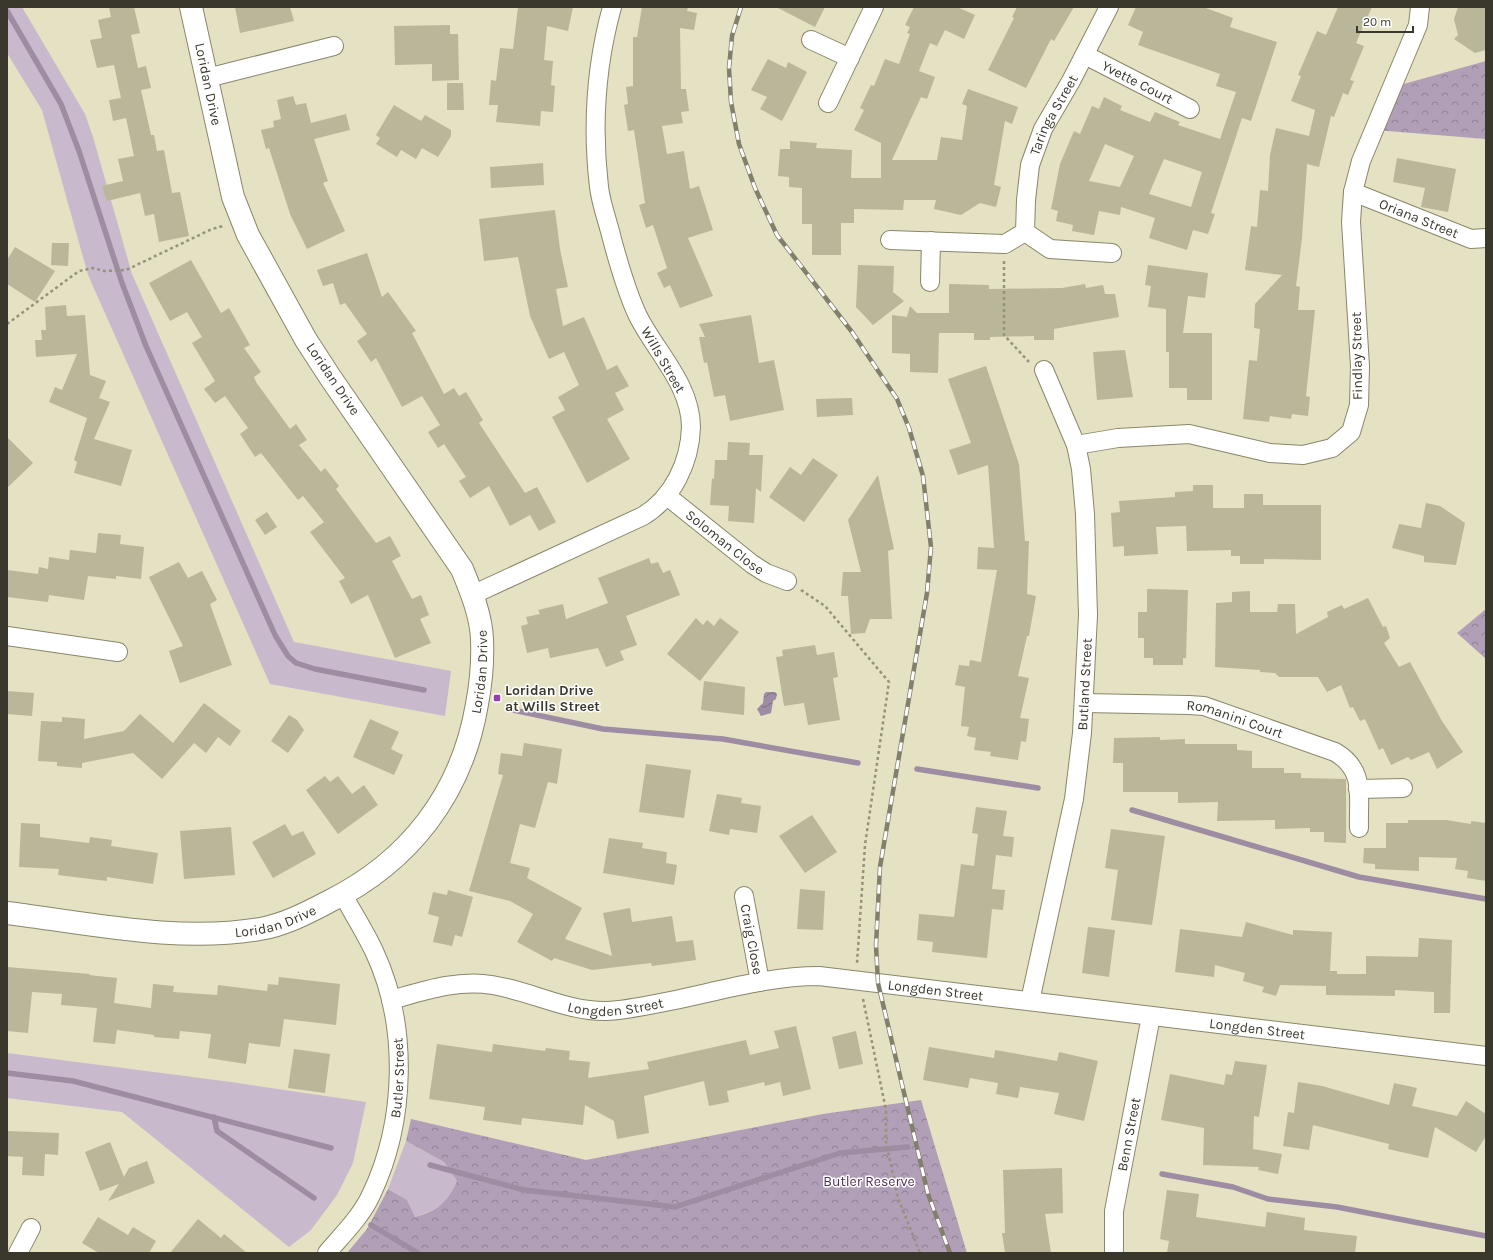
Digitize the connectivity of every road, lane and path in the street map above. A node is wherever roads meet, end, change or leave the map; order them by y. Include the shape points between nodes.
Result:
1 (191, 7) edge
2 (612, 7) edge
3 (874, 7) edge
4 (1109, 7) edge
5 (1420, 7) edge
6 (811, 40) dead end
7 (334, 46) dead end
8 (1085, 55) junction
9 (850, 58) junction
10 (207, 78) junction
11 (828, 104) dead end
12 (1190, 109) dead end
13 (1353, 192) junction
14 (243, 219) junction
15 (1025, 232) junction
16 (1486, 238) edge
17 (890, 240) dead end
18 (931, 241) junction
19 (1005, 244) junction
20 (1112, 253) dead end
21 (930, 282) dead end
22 (7, 324) edge
23 (1044, 370) joint
24 (1076, 445) junction
25 (667, 496) junction
26 (787, 581) joint
27 (472, 595) junction
28 (7, 636) edge
29 (118, 652) dead end
30 (1084, 703) junction
31 (1402, 788) dead end
32 (1358, 789) junction
33 (1359, 828) dead end
34 (343, 895) junction
35 (744, 896) dead end
36 (7, 912) edge
37 (859, 981) junction
38 (760, 982) junction
39 (390, 1000) junction
40 (1030, 1001) junction
41 (1151, 1016) junction
42 (1486, 1056) edge
43 (30, 1228) dead end
44 (18, 1253) edge
45 (327, 1253) edge
46 (920, 1253) edge
47 (1114, 1253) edge

1 - 10 street, Loridan Drive
2 - 25 street, Wills Street via 598,69 599,187 618,261 632,302 651,340 680,385 687,404 691,427 687,454 679,476
3 - 9 street
4 - 8 street, Taringa Street
5 - 13 street, Findlay Street via 1418,25 1361,161
6 - 9 street
7 - 10 street
8 - 12 street, Yvette Court
8 - 15 street, Taringa Street via 1043,129 1030,165
9 - 11 street
10 - 14 street, Loridan Drive via 233,197
13 - 16 street, Oriana Street via 1471,239
13 - 24 street, Findlay Street via 1351,222 1360,366 1359,405 1351,432 1332,448 1303,455 1270,453 1189,434 1118,438
14 - 22 path via 212,229 126,270 104,271 93,268 79,271
14 - 27 street, Loridan Drive via 248,235 306,340 445,542 462,569
15 - 19 street
15 - 20 street via 1050,249
17 - 18 street
18 - 19 street
18 - 21 street
19 - 23 path via 1004,335 1027,361
23 - 24 street, Butland Street
24 - 30 street, Butland Street via 1081,469 1087,560 1088,615
25 - 26 street, Soloman Close via 752,564
25 - 27 street, Wills Street via 656,508 643,516
26 - 37 path via 825,606 889,682 865,845 857,959
27 - 34 street, Loridan Drive via 482,638 482,666 474,725 464,758 434,813 414,839 370,878
28 - 29 street
30 - 32 street, Romanini Court via 1189,704 1221,711 1334,752 1352,765 1358,777
30 - 40 street, Butland Street via 1074,799
31 - 32 street
32 - 33 street, Romanini Court
34 - 36 street, Loridan Drive via 298,917 263,929 229,934 158,932
34 - 39 street, Butler Street via 374,951
35 - 38 street, Craig Close
37 - 38 street, Longden Street via 802,976
37 - 40 street, Longden Street
37 - 46 path via 886,1110 886,1142 898,1198
38 - 39 street, Longden Street via 634,1008 606,1011 580,1009 491,985 450,985
39 - 45 street, Butler Street via 396,1036 398,1096 387,1153 371,1196 349,1228
40 - 41 street, Longden Street
41 - 42 street, Longden Street
41 - 47 street, Benn Street via 1114,1211
43 - 44 street

